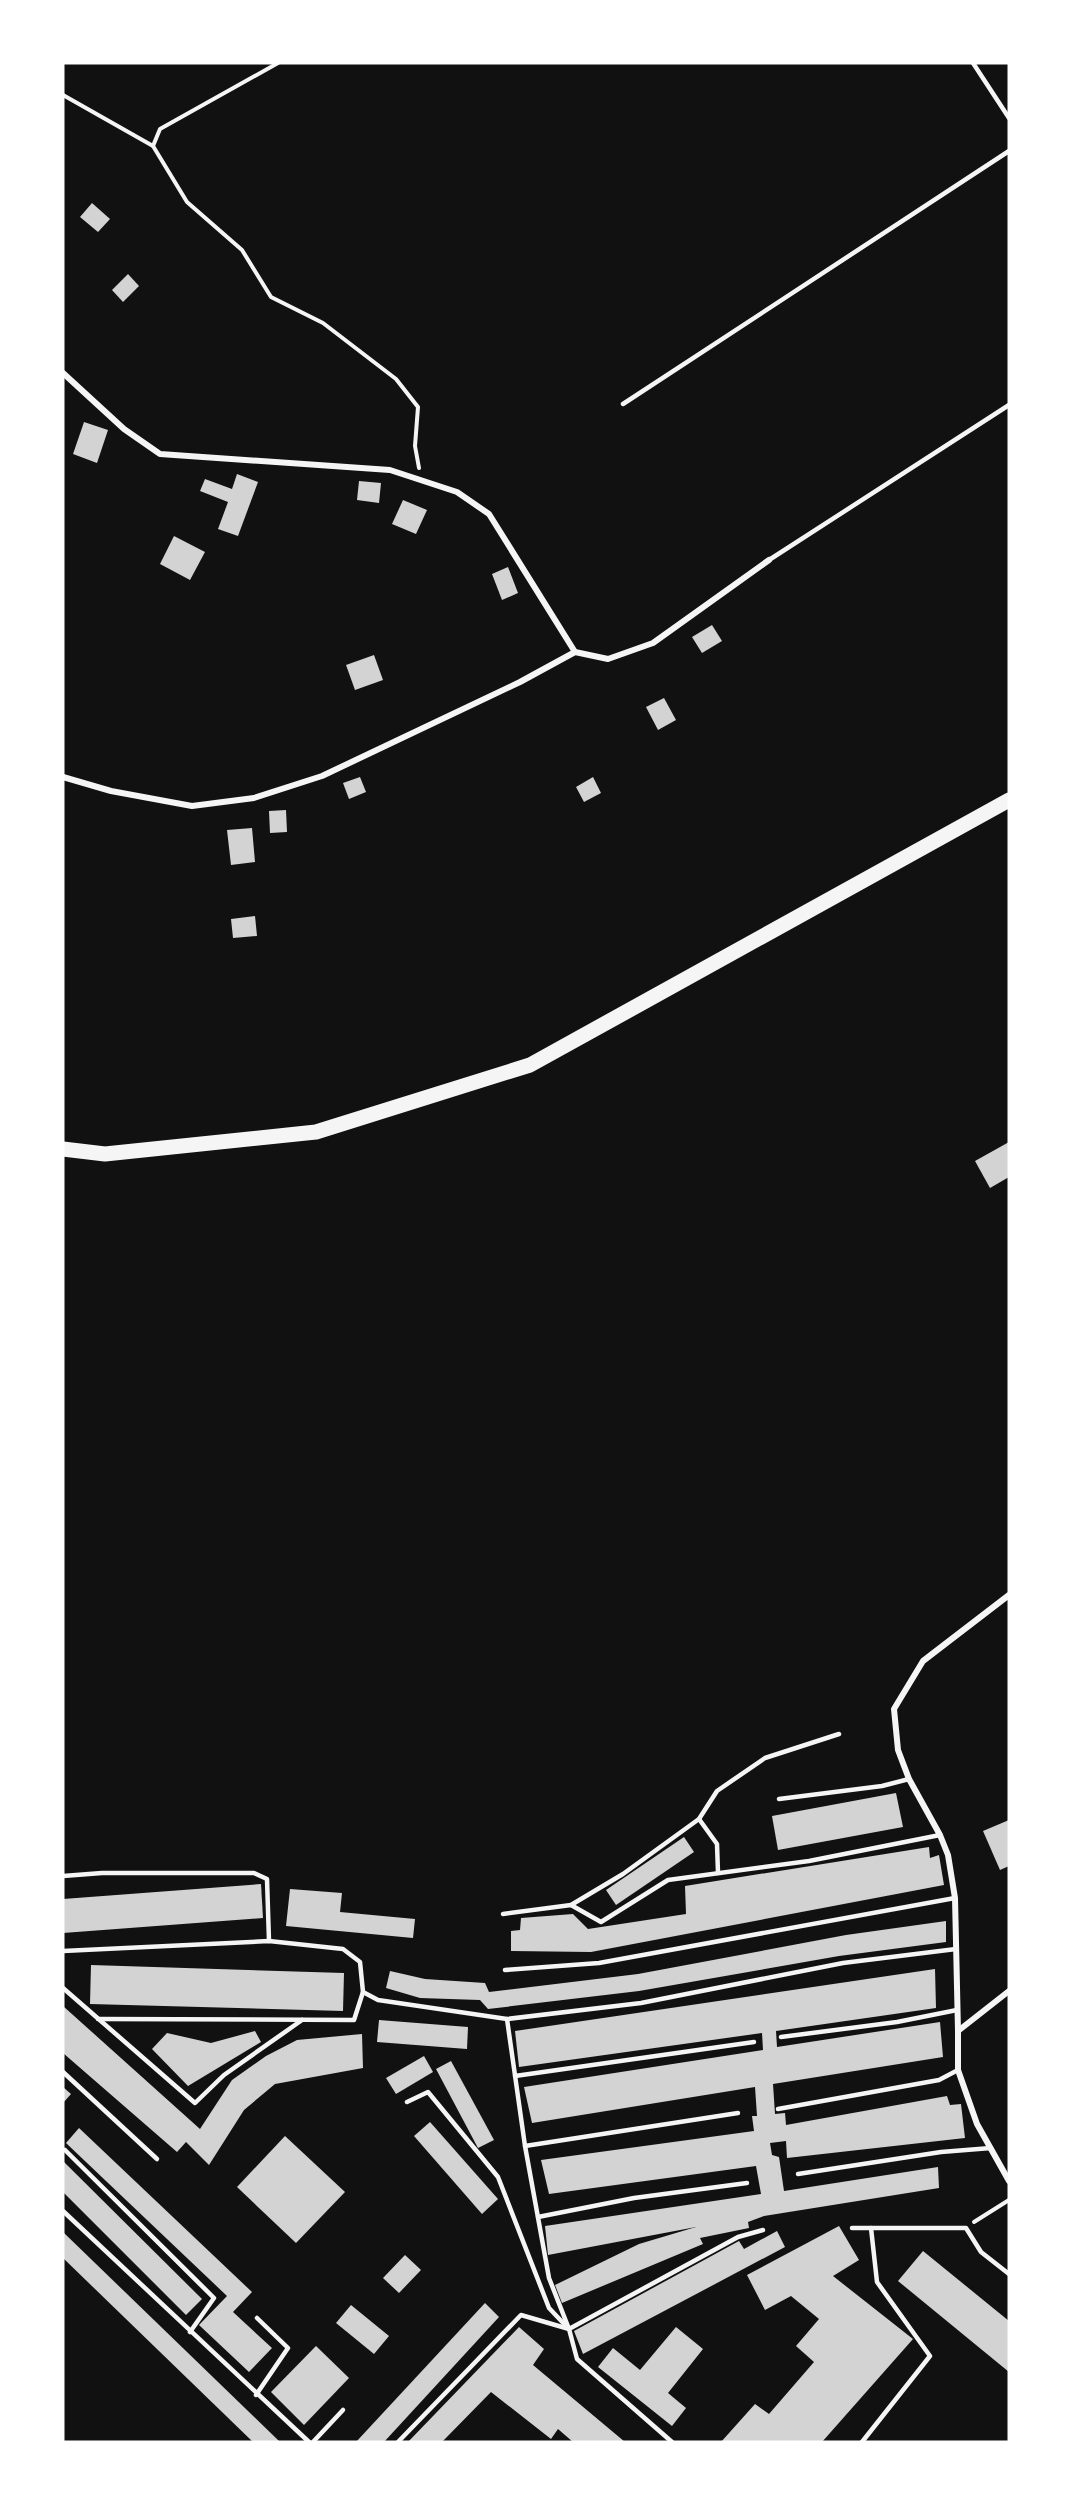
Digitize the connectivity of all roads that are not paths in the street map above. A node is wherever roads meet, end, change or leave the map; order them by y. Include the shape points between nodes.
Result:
1 (973, 63) edge
2 (1009, 118) edge
3 (1009, 151) edge
4 (63, 373) edge
5 (622, 404) dead end
6 (1009, 405) edge
7 (769, 560) joint
8 (575, 652) junction
9 (63, 777) edge
10 (1009, 800) edge
11 (63, 1149) edge
12 (1009, 1596) edge
13 (839, 1734) dead end
14 (909, 1779) junction
15 (779, 1799) dead end
16 (699, 1818) junction
17 (940, 1835) junction
18 (718, 1873) junction
19 (63, 1876) edge
20 (955, 1898) junction
21 (571, 1905) junction
22 (503, 1914) dead end
23 (269, 1941) junction
24 (956, 1949) junction
25 (63, 1951) edge
26 (505, 1970) dead end
27 (63, 1988) edge
28 (1009, 1991) edge
29 (363, 1992) junction
30 (957, 2010) junction
31 (98, 2019) junction
32 (507, 2019) junction
33 (302, 2020) junction
34 (958, 2031) junction
35 (781, 2037) dead end
36 (754, 2042) dead end
37 (958, 2070) junction
38 (63, 2072) edge
39 (515, 2076) junction
40 (408, 2102) dead end
41 (778, 2109) dead end
42 (738, 2113) dead end
43 (525, 2146) junction
44 (992, 2148) junction
45 (65, 2150) dead end
46 (157, 2159) dead end
47 (798, 2174) dead end
48 (1009, 2181) edge
49 (747, 2183) dead end
50 (63, 2211) edge
51 (538, 2217) junction
52 (852, 2228) dead end
53 (870, 2228) junction
54 (763, 2230) dead end
55 (1009, 2274) edge
56 (257, 2318) dead end
57 (569, 2329) junction
58 (190, 2332) junction
59 (256, 2395) junction
60 (343, 2410) dead end
61 (311, 2442) edge
62 (398, 2442) edge
63 (672, 2442) edge
64 (862, 2442) edge

1 - 2 lane
3 - 5 lane
4 - 8 street via 124,429 160,454 390,470 457,492 489,514
6 - 7 lane
7 - 8 street via 653,643 608,658
8 - 9 street via 322,776 254,798 192,806 111,791
10 - 11 main road via 530,1065 315,1132 105,1154
12 - 14 street via 923,1661 894,1709 898,1750
13 - 16 lane via 765,1758 717,1791
14 - 15 lane
14 - 17 street
16 - 18 lane via 717,1844
16 - 21 lane via 623,1874
17 - 18 lane via 809,1861
17 - 20 street via 948,1855
18 - 21 lane via 668,1880 601,1922
19 - 23 lane via 254,1873 267,1879
20 - 24 street
20 - 26 lane via 599,1964
21 - 22 lane
23 - 25 lane
23 - 29 lane via 343,1949 360,1962
24 - 30 street
24 - 32 lane via 843,1964 641,2002
27 - 31 lane
28 - 34 street
29 - 32 lane via 378,2000
29 - 33 lane via 354,2020
30 - 34 street
30 - 35 lane
31 - 33 lane
31 - 33 lane via 195,2103 224,2075
32 - 39 lane
34 - 37 street
36 - 39 lane
37 - 41 lane via 939,2080
37 - 44 street via 977,2124
38 - 46 lane
39 - 43 lane
40 - 57 lane via 428,2092 498,2177 549,2308
42 - 43 lane
43 - 51 lane
44 - 47 lane
44 - 48 street
45 - 58 lane via 214,2298
49 - 51 lane via 634,2198
50 - 58 lane
51 - 57 lane via 549,2278
52 - 53 lane
53 - 55 lane via 966,2228 981,2252
53 - 64 lane via 877,2282 930,2355
54 - 57 lane via 738,2237
56 - 59 lane via 288,2348
57 - 62 lane via 521,2315
57 - 63 lane via 577,2359
58 - 59 lane
59 - 61 lane
60 - 61 lane

